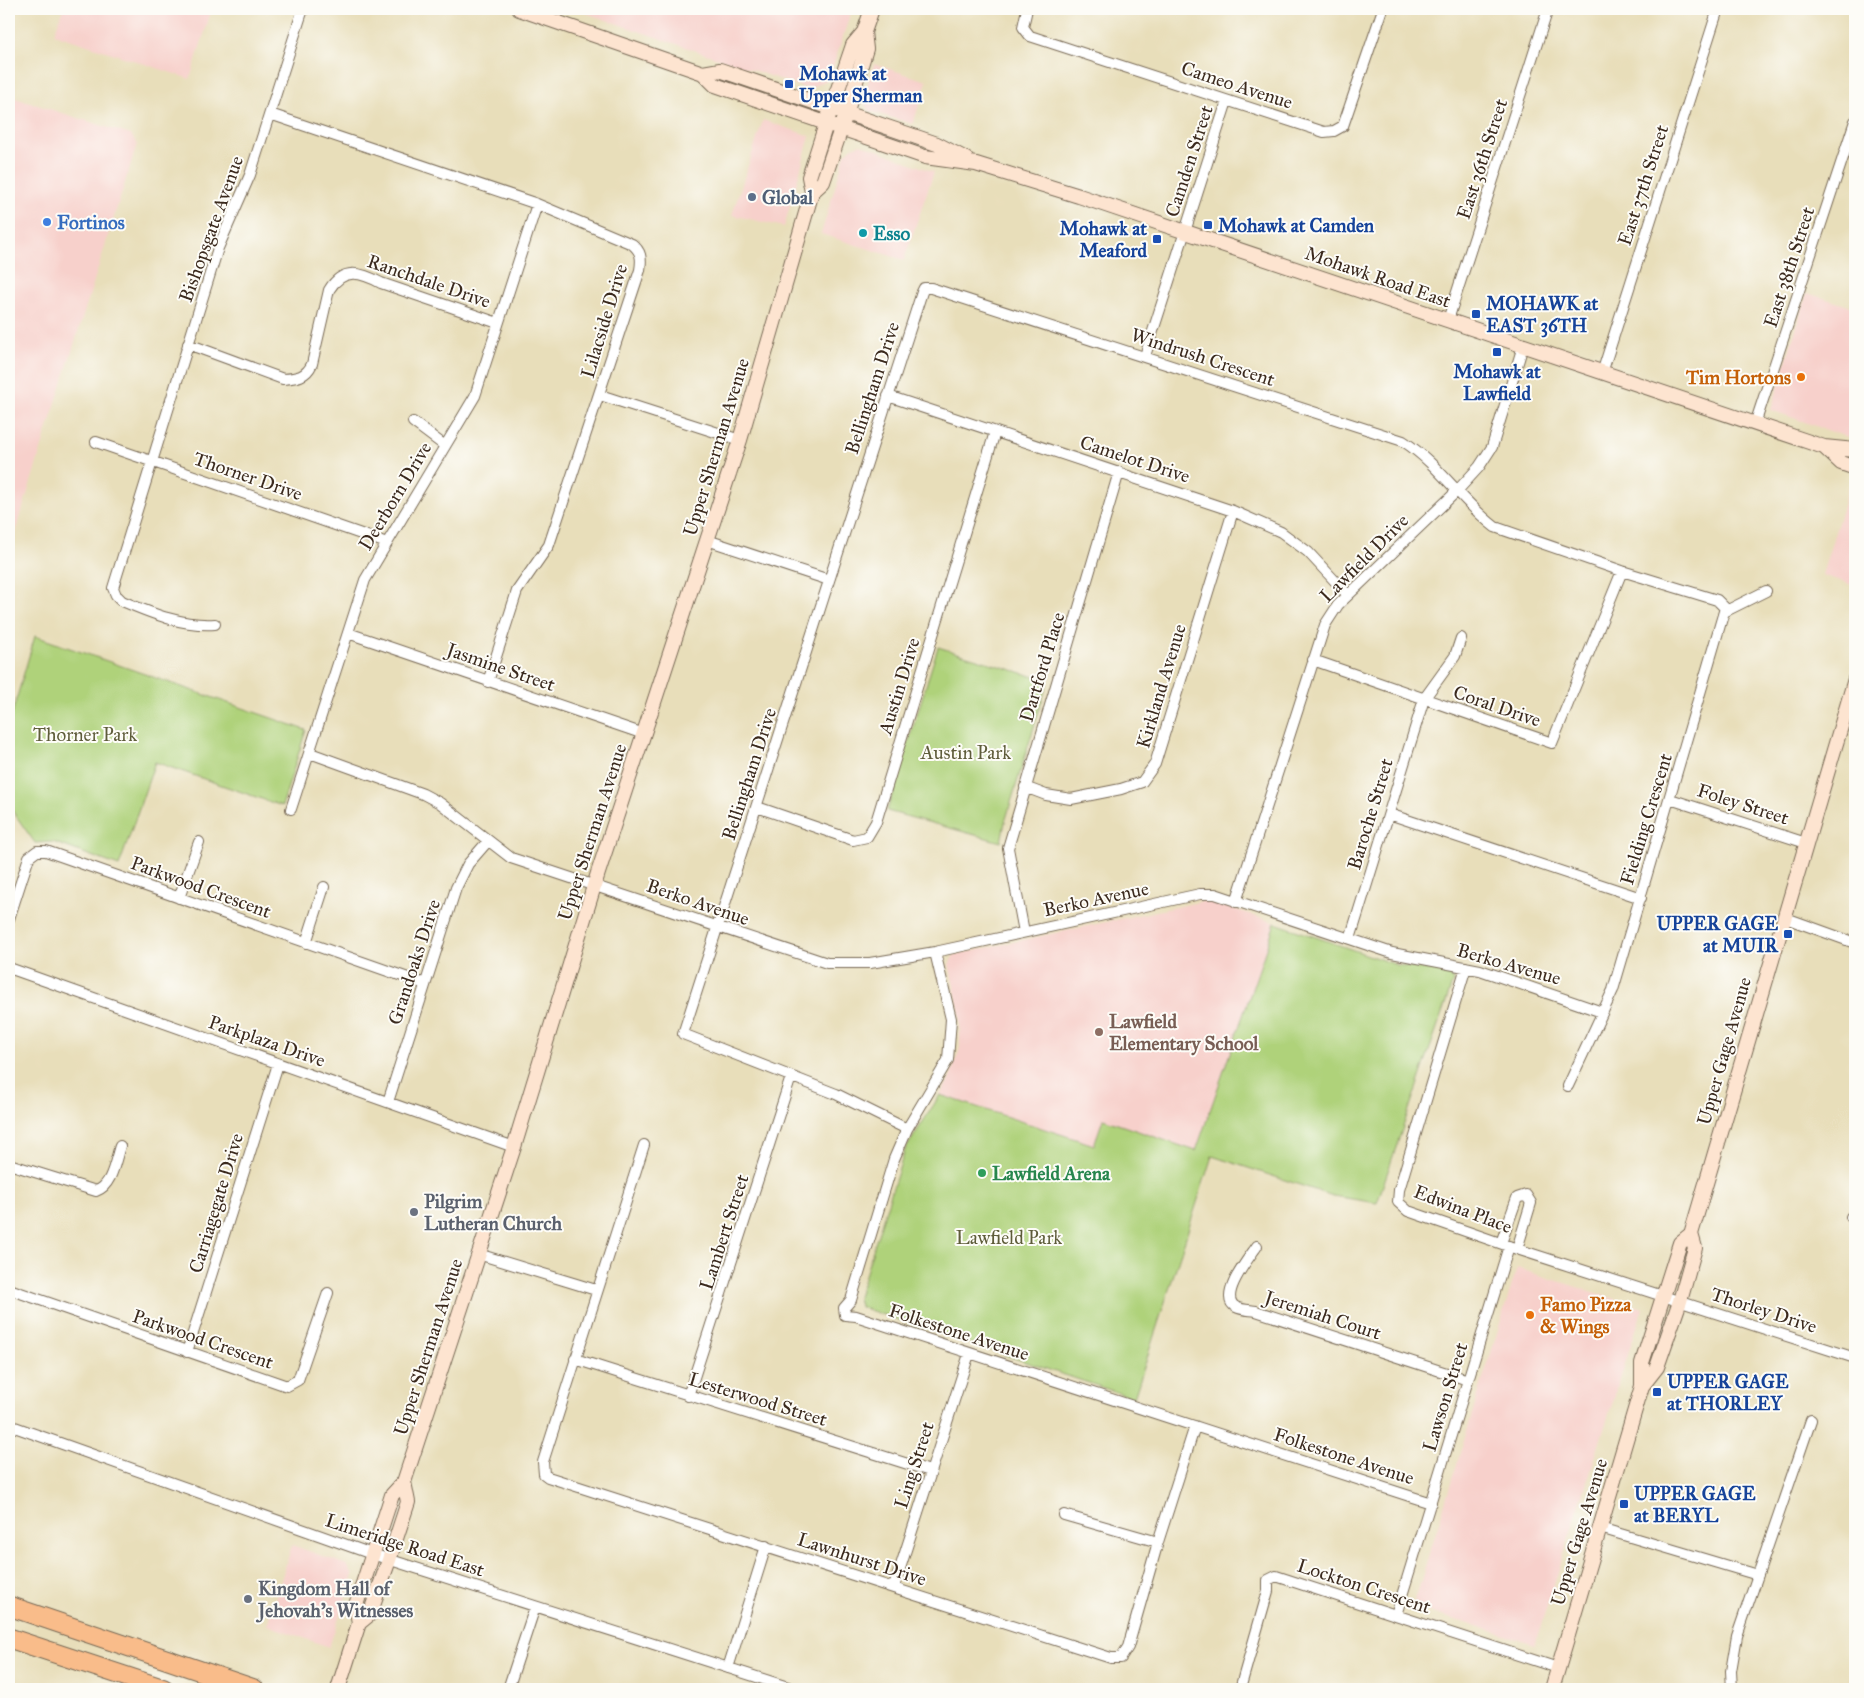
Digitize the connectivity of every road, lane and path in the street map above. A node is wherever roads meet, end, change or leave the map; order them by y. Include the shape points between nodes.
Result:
1 (303, 9) edge
2 (519, 9) edge
3 (872, 9) edge
4 (1027, 9) edge
5 (1383, 9) edge
6 (1548, 9) edge
7 (1718, 9) edge
8 (864, 32) junction
9 (702, 73) junction
10 (1227, 101) junction
11 (832, 108) junction
12 (270, 114) junction
13 (846, 114) junction
14 (1855, 122) edge
15 (826, 124) junction
16 (841, 129) junction
17 (976, 164) junction
18 (812, 192) junction
19 (537, 204) junction
20 (1184, 231) junction
21 (922, 292) joint
22 (1448, 320) junction
23 (498, 323) junction
24 (188, 344) junction
25 (1523, 346) junction
26 (1145, 356) junction
27 (1602, 373) junction
28 (600, 395) junction
29 (888, 396) junction
30 (413, 422) dead end
31 (1755, 424) junction
32 (995, 432) junction
33 (740, 440) junction
34 (96, 442) dead end
35 (446, 446) junction
36 (1824, 447) junction
37 (1855, 450) edge
38 (151, 460) junction
39 (1855, 468) edge
40 (1120, 472) junction
41 (1457, 491) junction
42 (1233, 510) junction
43 (707, 540) junction
44 (387, 543) junction
45 (1622, 572) junction
46 (829, 580) junction
47 (1766, 591) dead end
48 (1348, 595) junction
49 (1726, 611) junction
50 (215, 624) dead end
51 (348, 633) junction
52 (1461, 638) dead end
53 (1313, 660) junction
54 (1855, 679) edge
55 (488, 682) junction
56 (1424, 699) junction
57 (644, 734) junction
58 (310, 753) junction
59 (1025, 787) junction
60 (1670, 799) junction
61 (757, 807) junction
62 (291, 809) dead end
63 (1389, 814) junction
64 (488, 841) junction
65 (199, 842) dead end
66 (1806, 843) junction
67 (594, 884) junction
68 (324, 887) dead end
69 (179, 898) junction
70 (1641, 898) junction
71 (1236, 902) junction
72 (1783, 917) junction
73 (9, 919) edge
74 (718, 928) junction
75 (1024, 932) junction
76 (1350, 939) junction
77 (306, 943) junction
78 (1855, 943) edge
79 (935, 952) junction
80 (1466, 967) junction
81 (9, 968) edge
82 (425, 984) junction
83 (1602, 1012) junction
84 (278, 1064) junction
85 (791, 1077) junction
86 (1568, 1086) dead end
87 (388, 1102) junction
88 (907, 1129) junction
89 (644, 1145) dead end
90 (120, 1146) dead end
91 (514, 1147) junction
92 (9, 1164) edge
93 (1691, 1234) junction
94 (1257, 1246) dead end
95 (1509, 1246) junction
96 (478, 1254) junction
97 (9, 1289) edge
98 (596, 1290) junction
99 (328, 1293) dead end
100 (1662, 1296) junction
101 (1680, 1302) junction
102 (187, 1352) junction
103 (969, 1354) junction
104 (1855, 1358) edge
105 (575, 1359) junction
106 (1468, 1380) junction
107 (1642, 1386) junction
108 (688, 1396) junction
109 (1811, 1420) dead end
110 (9, 1425) edge
111 (1195, 1426) junction
112 (930, 1471) junction
113 (404, 1482) junction
114 (1431, 1503) junction
115 (1064, 1515) dead end
116 (1600, 1528) junction
117 (1158, 1542) junction
118 (766, 1546) junction
119 (372, 1554) junction
120 (389, 1560) junction
121 (1758, 1575) junction
122 (894, 1587) junction
123 (9, 1606) edge
124 (535, 1607) junction
125 (1396, 1615) junction
126 (359, 1623) junction
127 (9, 1638) edge
128 (728, 1668) junction
129 (1558, 1668) junction
130 (339, 1686) edge
131 (164, 1689) edge
132 (254, 1689) edge
133 (508, 1689) edge
134 (794, 1689) edge
135 (1240, 1689) edge
136 (1552, 1689) edge
137 (1732, 1689) edge

1 - 12 street, Bishopsgate Avenue
2 - 9 main road, Mohawk Road East
3 - 8 main road, Upper Sherman Avenue
4 - 10 street, Cameo Avenue via 1023,27 1030,36
5 - 10 street, Cameo Avenue via 1343,126 1324,132
6 - 22 street, East 36th Street
7 - 27 street, East 37th Street
8 - 11 main road, Upper Sherman Avenue via 853,45
8 - 13 main road, Upper Sherman Avenue via 866,49
9 - 11 main road, Mohawk Road East via 720,70
9 - 15 main road, Mohawk Road East via 715,85
10 - 20 street, Camden Street
11 - 13 main road, Mohawk Road East
11 - 15 main road, Upper Sherman Avenue
12 - 19 street, Lilacside Drive
12 - 24 street, Bishopsgate Avenue via 250,175 218,248
13 - 16 main road, Upper Sherman Avenue
13 - 17 main road, Mohawk Road East via 937,144
14 - 31 street, East 38th Street
15 - 16 main road, Mohawk Road East
15 - 18 main road, Upper Sherman Avenue via 810,177
16 - 17 main road, Mohawk Road East via 925,157
16 - 18 main road, Upper Sherman Avenue via 822,182
17 - 20 main road, Mohawk Road East
18 - 33 main road, Upper Sherman Avenue
19 - 23 street, Deerborn Drive
19 - 28 street, Lilacside Drive via 632,244 641,255 640,270
20 - 22 main road, Mohawk Road East
20 - 26 street, Camden Street
21 - 26 street, Windrush Crescent via 924,288 931,288
21 - 29 street, Bellingham Drive
22 - 25 main road, Mohawk Road East
23 - 24 street, Ranchdale Drive via 354,272 344,274 329,290 308,373 283,379
23 - 35 street, Deerborn Drive via 475,396
24 - 38 street, Bishopsgate Avenue
25 - 27 main road, Mohawk Road East
25 - 41 street, Lawfield Drive via 1492,447 1480,467
26 - 41 street, Windrush Crescent via 1403,441 1423,454
27 - 31 main road, Mohawk Road East
28 - 33 street
28 - 55 street, Lilacside Drive via 550,545 517,591
29 - 32 street, Camelot Drive
29 - 46 street, Bellingham Drive
30 - 35 street
31 - 36 main road, Mohawk Road East
32 - 40 street, Camelot Drive
32 - 61 street, Austin Drive via 876,822 867,836 853,840
33 - 43 main road, Upper Sherman Avenue
34 - 38 street, Thorner Drive
35 - 44 street, Deerborn Drive
36 - 37 main road, Mohawk Road East
36 - 39 main road, Mohawk Road East via 1841,463
38 - 44 street, Thorner Drive
38 - 50 street, Bishopsgate Avenue via 113,588 122,601 180,622
40 - 42 street, Camelot Drive
40 - 59 street, Dartford Place
41 - 45 street via 1495,527
41 - 48 street, Lawfield Drive
42 - 48 street, Camelot Drive via 1282,532 1302,547
42 - 59 street, Kirkland Avenue via 1156,764 1142,782 1071,798 1046,795
43 - 46 street
43 - 57 main road, Upper Sherman Avenue
44 - 51 street, Deerborn Drive via 365,580
45 - 49 street via 1717,600
45 - 56 street, Coral Drive via 1552,743
46 - 61 street, Bellingham Drive
47 - 49 street
48 - 53 street, Lawfield Drive via 1325,625
49 - 60 street, Fielding Crescent
51 - 55 street, Jasmine Street
51 - 58 street, Deerborn Drive
52 - 56 street, Baroche Street via 1455,656
53 - 56 street, Coral Drive
53 - 71 street, Lawfield Drive
54 - 66 main road, Upper Gage Avenue
55 - 57 street, Jasmine Street
56 - 63 street, Baroche Street
57 - 67 main road, Upper Sherman Avenue
58 - 62 street, Deerborn Drive
58 - 64 street, Berko Avenue via 423,794 440,803
59 - 75 street, Dartford Place via 1008,848
60 - 66 street, Foley Street
60 - 70 street, Fielding Crescent
61 - 74 street, Bellingham Drive
63 - 70 street, Fielding Crescent
63 - 76 street, Baroche Street
64 - 67 street, Berko Avenue via 511,858
64 - 82 street, Grandoaks Drive via 468,864 456,888
65 - 69 street
66 - 72 main road, Upper Gage Avenue
67 - 74 street, Berko Avenue
67 - 91 main road, Upper Sherman Avenue
68 - 77 street
69 - 73 street, Parkwood Crescent via 42,850 32,854 27,861
69 - 77 street, Parkwood Crescent
70 - 83 street via 1613,990
71 - 75 street, Berko Avenue via 1214,894 1200,894
71 - 76 street, Berko Avenue
72 - 78 street
72 - 93 main road, Upper Gage Avenue
74 - 79 street, Berko Avenue via 827,963 870,963
74 - 85 street, Bellingham Drive via 683,1034
75 - 79 street, Berko Avenue
76 - 80 street, Berko Avenue via 1399,955
77 - 82 street, Parkwood Crescent
79 - 88 street, Folkestone Avenue via 951,1019 948,1060
80 - 83 street, Berko Avenue
80 - 95 street, Edwina Place via 1398,1202 1408,1211
81 - 84 street, Parkplaza Drive
82 - 87 street, Grandoaks Drive
83 - 86 street
84 - 87 street, Parkplaza Drive
84 - 102 street, Carriagegate Drive
85 - 88 street, Bellingham Drive via 836,1094
85 - 108 street, Lambert Street
87 - 91 street, Parkplaza Drive
88 - 103 street, Folkestone Avenue via 894,1159 851,1300 844,1308 845,1315
89 - 98 street, Lawnhurst Drive
90 - 92 street via 108,1183 96,1191
91 - 96 main road, Upper Sherman Avenue
93 - 100 main road, Upper Gage Avenue via 1680,1243
93 - 101 main road, Upper Gage Avenue via 1695,1248
94 - 106 street, Jeremiah Court via 1229,1290 1230,1301 1236,1307
95 - 100 street, Edwina Place
95 - 106 street, Lawson Street
96 - 98 street
96 - 113 main road, Upper Sherman Avenue
97 - 102 street, Parkwood Crescent
98 - 105 street, Lawnhurst Drive
99 - 102 street, Parkwood Crescent via 298,1380 292,1385 279,1384
100 - 101 street, Thorley Drive
100 - 107 main road, Upper Gage Avenue via 1642,1363
101 - 104 street, Thorley Drive
101 - 107 main road, Upper Gage Avenue via 1657,1368
103 - 111 street, Folkestone Avenue
103 - 112 street, Ling Street
105 - 108 street, Lesterwood Street
105 - 118 street, Lawnhurst Drive via 543,1462 544,1474
106 - 114 street, Lawson Street
107 - 116 main road, Upper Gage Avenue
108 - 112 street, Lesterwood Street
109 - 121 street
110 - 119 street, Limeridge Road East
111 - 114 street, Folkestone Avenue
111 - 117 street, Lawnhurst Drive
112 - 122 street, Ling Street
113 - 119 main road, Upper Sherman Avenue via 392,1495
113 - 120 main road, Upper Sherman Avenue via 408,1502
114 - 125 street, Lawson Street
115 - 117 street
116 - 121 street
116 - 129 main road, Upper Gage Avenue
117 - 122 street, Lawnhurst Drive via 1128,1647 1121,1658 1111,1658
118 - 122 street, Lawnhurst Drive
118 - 128 street
119 - 120 street, Limeridge Road East
119 - 126 main road, Upper Sherman Avenue via 356,1605
120 - 124 street, Limeridge Road East
120 - 126 main road, Upper Sherman Avenue via 370,1614
121 - 137 street via 1737,1636 1731,1671
123 - 132 highway
124 - 128 street, Limeridge Road East
124 - 133 street
125 - 129 street, Lockton Crescent
125 - 135 street, Lockton Crescent via 1281,1577 1271,1577
126 - 130 main road, Upper Sherman Avenue
127 - 131 highway
128 - 134 street, Limeridge Road East
129 - 136 main road, Upper Gage Avenue

